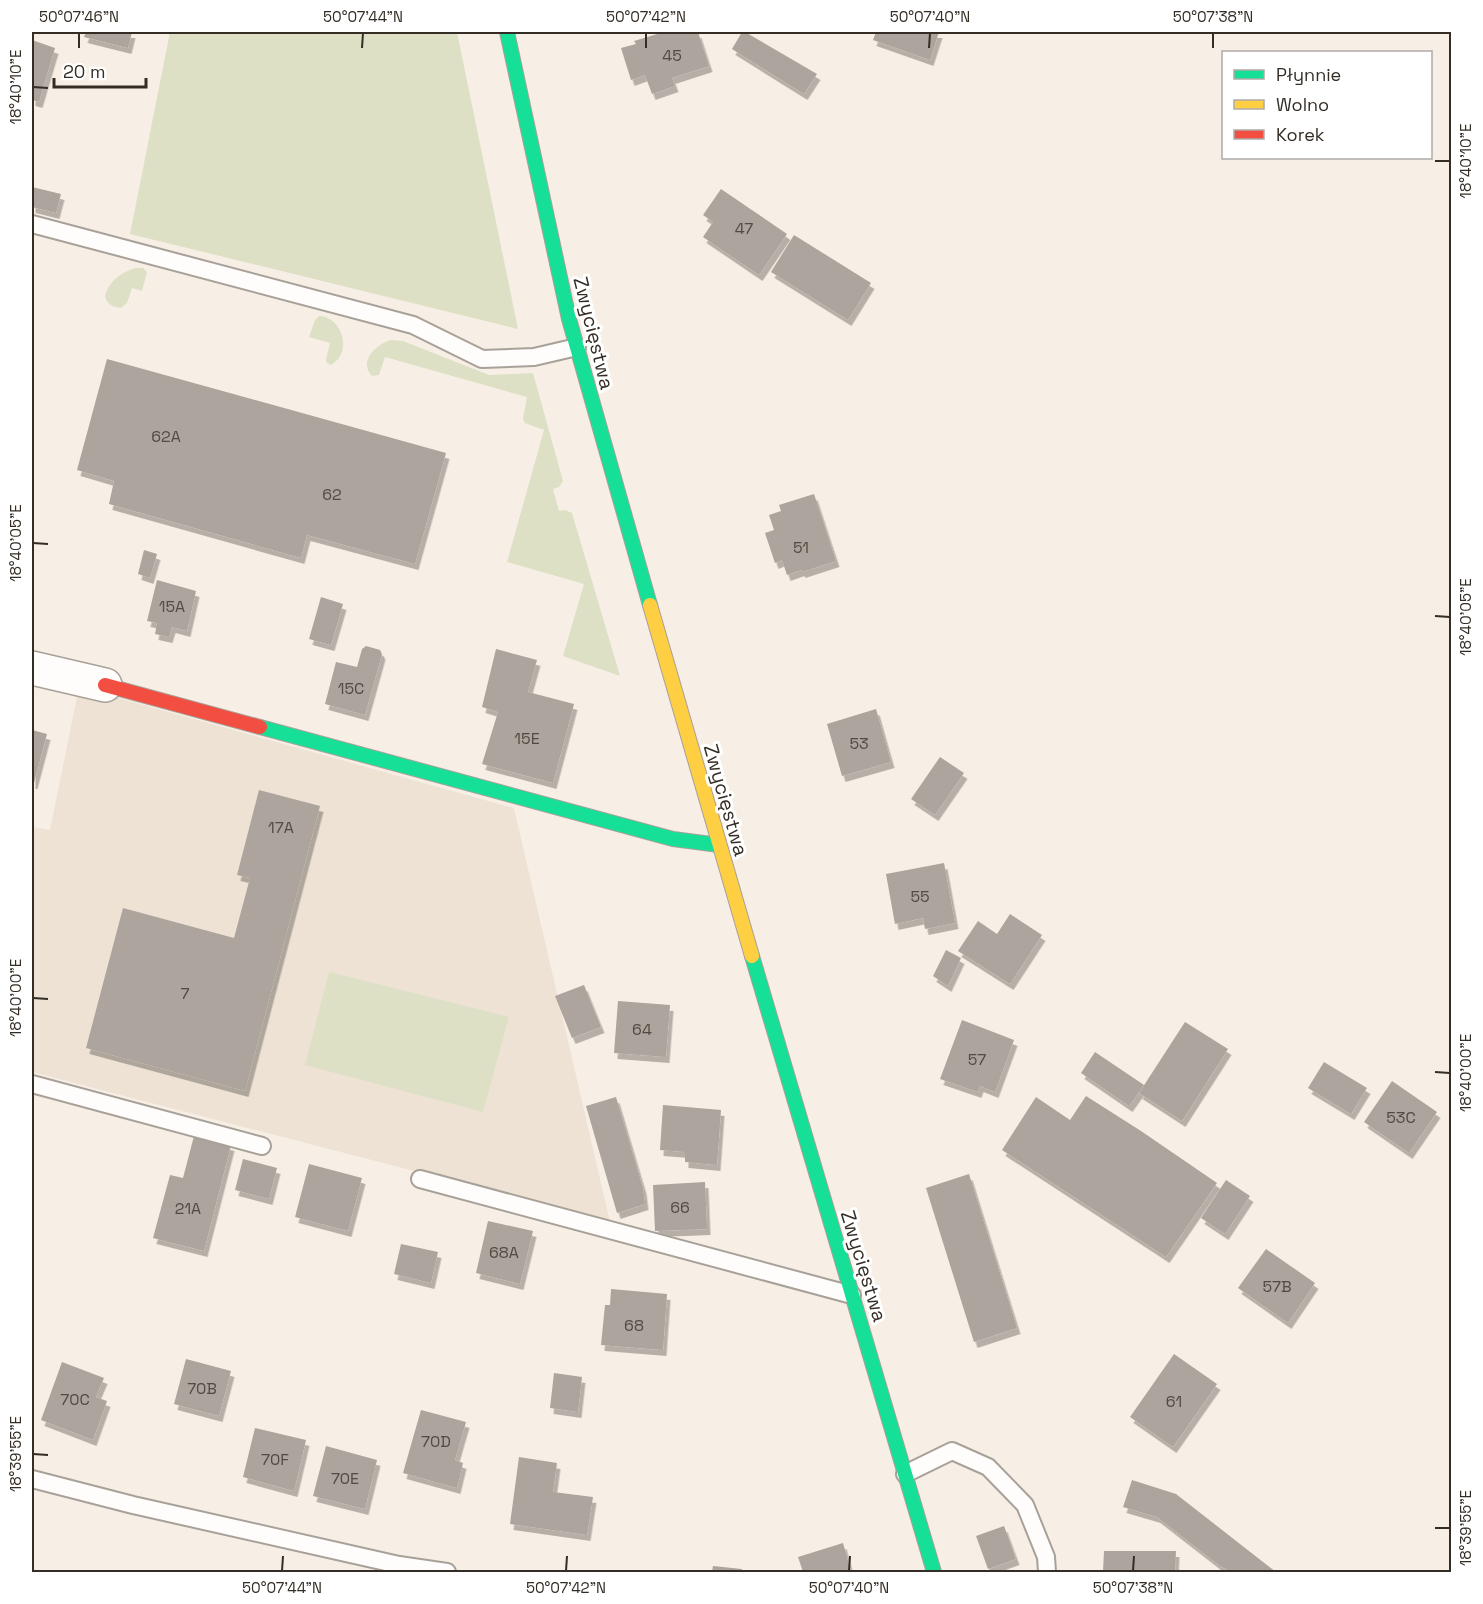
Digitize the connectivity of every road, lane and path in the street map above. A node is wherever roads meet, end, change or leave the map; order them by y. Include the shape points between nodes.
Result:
1 (507, 32) edge
2 (32, 224) edge
3 (577, 347) junction
4 (32, 668) edge
5 (105, 685) joint
6 (719, 845) junction
7 (32, 1084) edge
8 (262, 1146) dead end
9 (420, 1179) dead end
10 (852, 1295) junction
11 (905, 1474) junction
12 (32, 1479) edge
13 (447, 1572) edge
14 (934, 1572) edge
15 (1047, 1572) edge

1 - 3 main road, Zwycięstwa
2 - 3 lane via 413,325 482,359 534,357
3 - 6 main road, Zwycięstwa
4 - 5 street
5 - 6 main road via 661,836
6 - 10 main road, Zwycięstwa
7 - 8 lane
9 - 10 lane
10 - 11 main road, Zwycięstwa
11 - 14 main road, Zwycięstwa
11 - 15 lane via 952,1451 988,1467 1025,1505 1046,1557
12 - 13 lane via 272,1537

